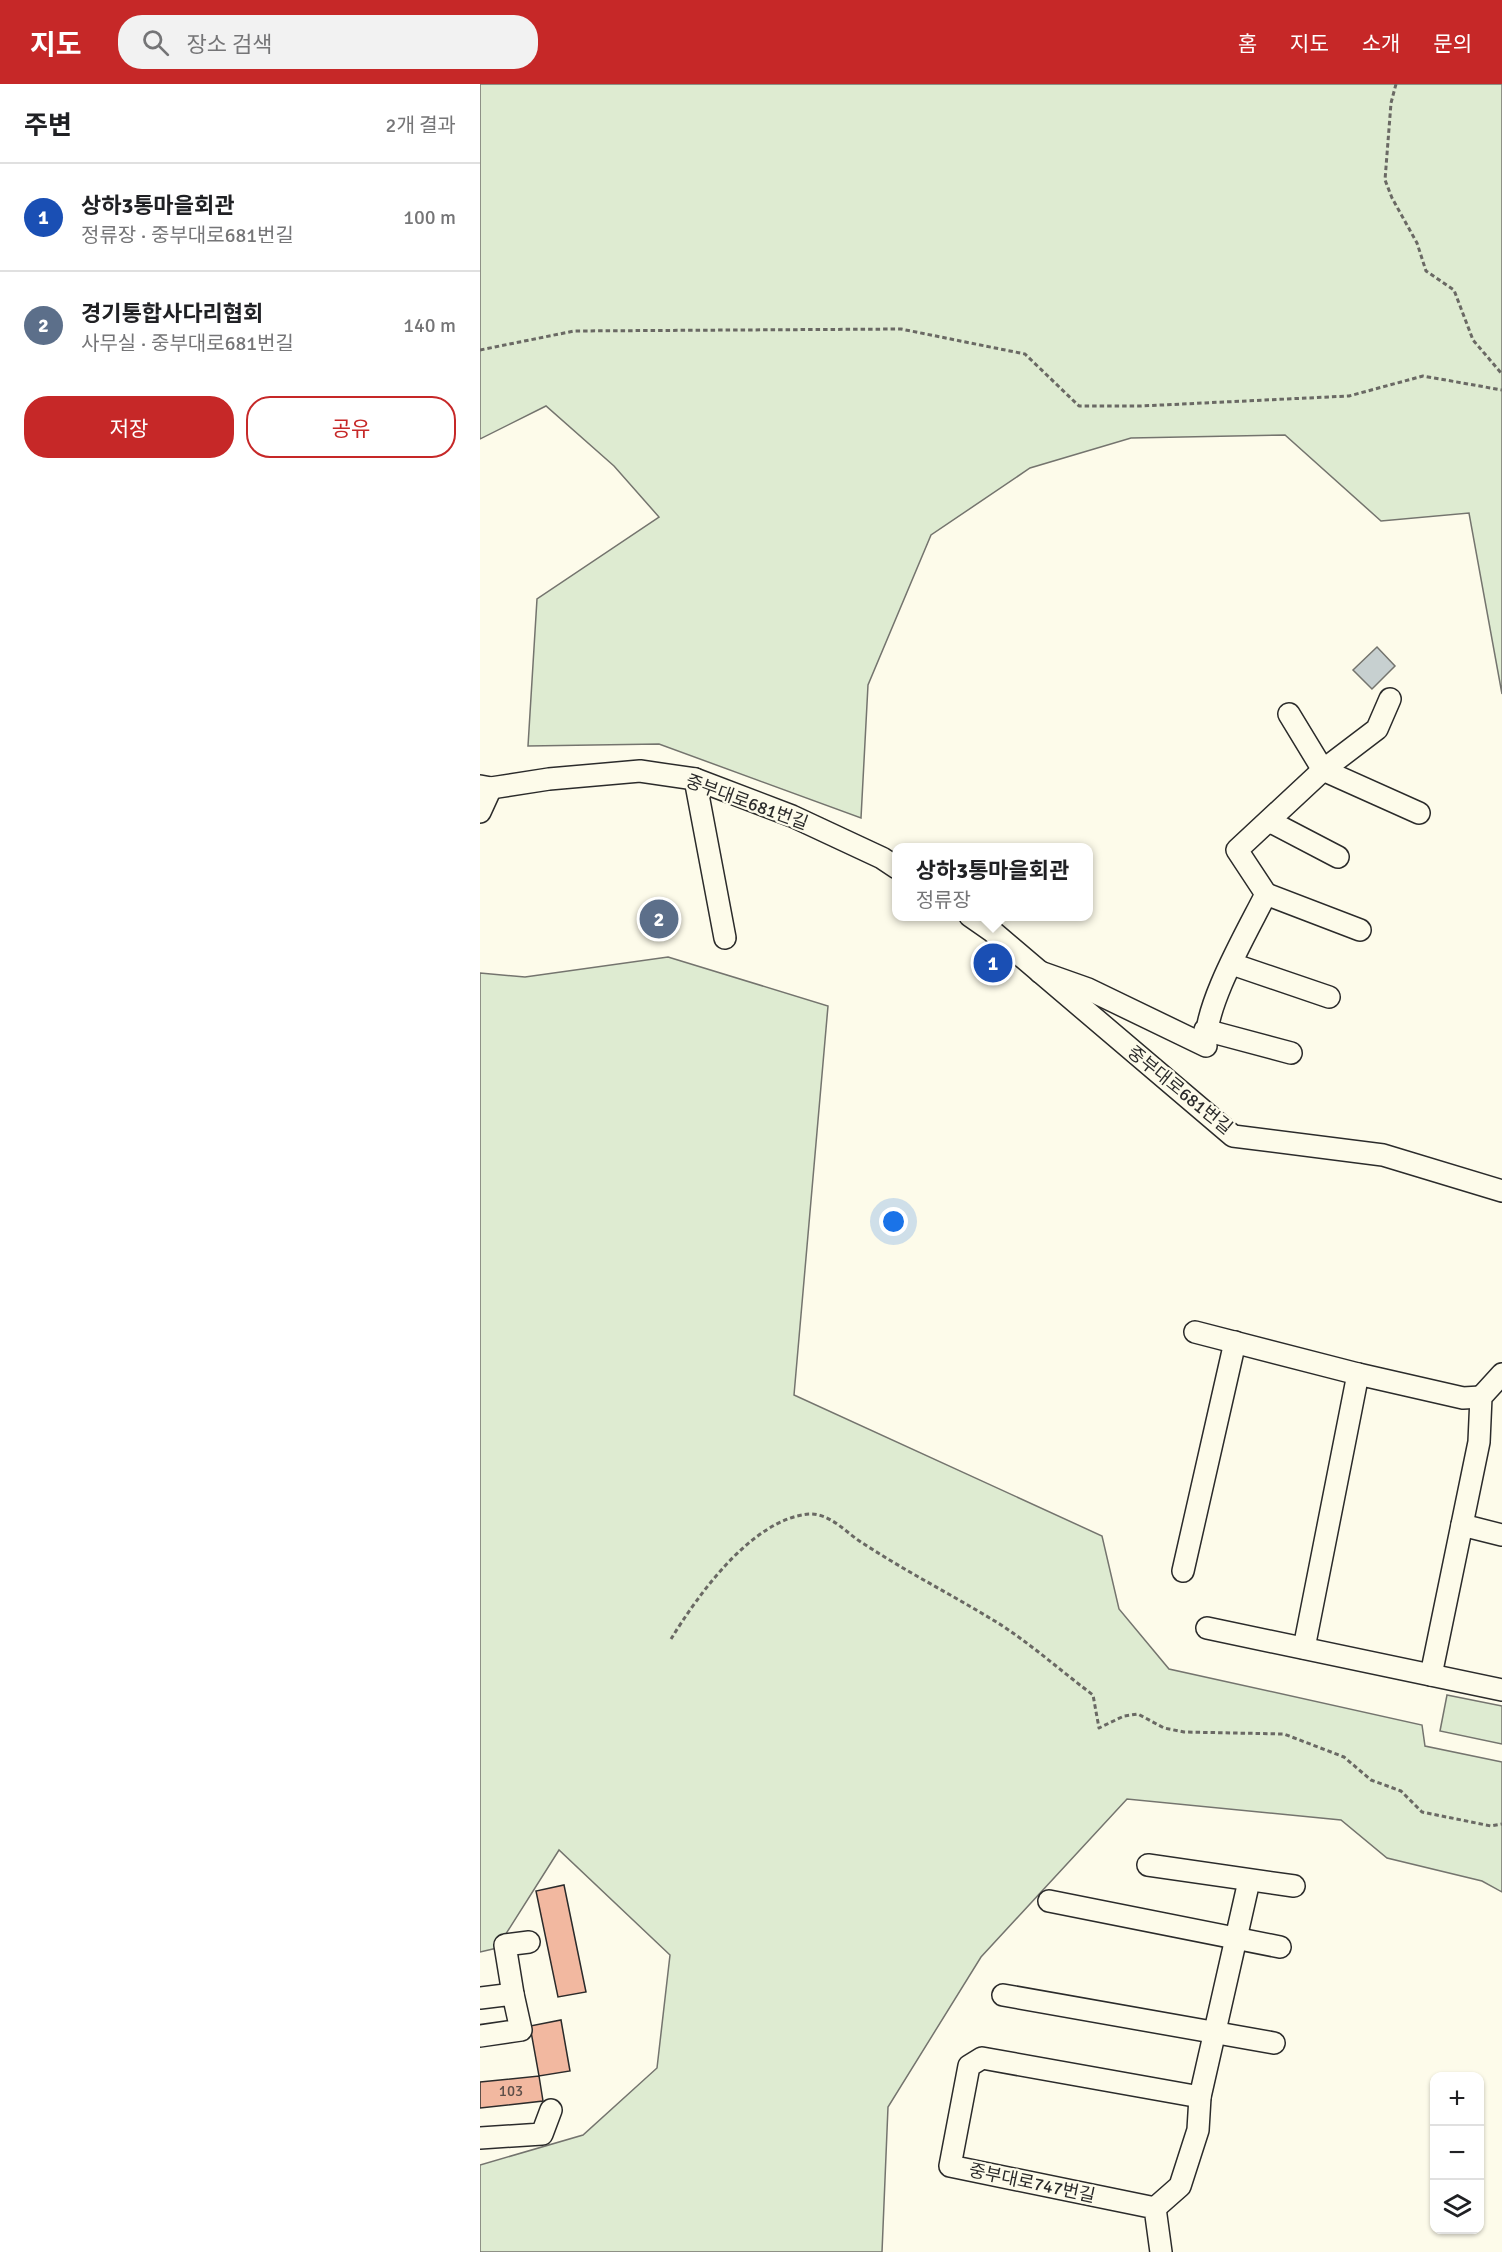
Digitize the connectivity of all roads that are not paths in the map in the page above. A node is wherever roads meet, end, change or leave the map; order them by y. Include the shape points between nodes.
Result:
1 (1390, 699) dead end
2 (1289, 714) dead end
3 (1323, 770) junction
4 (695, 779) junction
5 (486, 787) edge
6 (480, 812) edge
7 (1419, 813) dead end
8 (1269, 821) junction
9 (1338, 857) dead end
10 (892, 865) edge
11 (1266, 894) junction
12 (977, 921) edge
13 (1360, 930) dead end
14 (725, 938) dead end
15 (1232, 964) junction
16 (1040, 972) junction
17 (1329, 997) dead end
18 (1205, 1030) junction
19 (1291, 1053) dead end
20 (1502, 1191) edge
21 (1195, 1332) dead end
22 (1235, 1342) junction
23 (1358, 1374) junction
24 (1502, 1374) edge
25 (1481, 1397) junction
26 (1462, 1525) junction
27 (1502, 1535) edge
28 (1183, 1571) dead end
29 (1207, 1628) dead end
30 (1304, 1648) junction
31 (1431, 1675) junction
32 (1502, 1690) edge
33 (1148, 1865) dead end
34 (1249, 1881) junction
35 (1294, 1886) dead end
36 (1049, 1901) dead end
37 (1236, 1937) junction
38 (530, 1942) dead end
39 (1280, 1947) dead end
40 (513, 1994) junction
41 (1003, 1995) dead end
42 (480, 1998) edge
43 (1214, 2035) junction
44 (480, 2036) edge
45 (1274, 2043) dead end
46 (1200, 2097) junction
47 (550, 2110) dead end
48 (480, 2138) edge
49 (1155, 2208) junction
50 (1161, 2252) edge

1 - 3 street via 1377,729
2 - 3 street
3 - 7 street
3 - 8 street
4 - 5 street, 중부대로681번길 via 640,771
4 - 10 street, 중부대로681번길 via 792,816
4 - 14 street
5 - 6 street
8 - 9 street
8 - 11 street via 1237,850
11 - 13 street
11 - 15 street
12 - 16 street, 중부대로681번길
15 - 17 street
15 - 18 street
16 - 18 street via 1088,989 1206,1046
16 - 20 street, 중부대로681번길 via 1233,1136 1383,1155
18 - 19 street
21 - 22 street
22 - 23 street
22 - 28 street
23 - 25 street via 1463,1398
23 - 30 street
24 - 25 street
25 - 26 street via 1479,1442
26 - 27 street
26 - 31 street
29 - 30 street
30 - 31 street
31 - 32 street
33 - 34 street
34 - 35 street
34 - 37 street
36 - 37 street
37 - 39 street
37 - 43 street
38 - 40 street via 505,1945
40 - 42 street
40 - 44 street via 521,2030
41 - 43 street
43 - 45 street
43 - 46 street
46 - 49 street via 1198,2130 1179,2186
46 - 49 street, 중부대로747번길 via 982,2058 969,2066 950,2166
47 - 48 street via 542,2134
49 - 50 street

